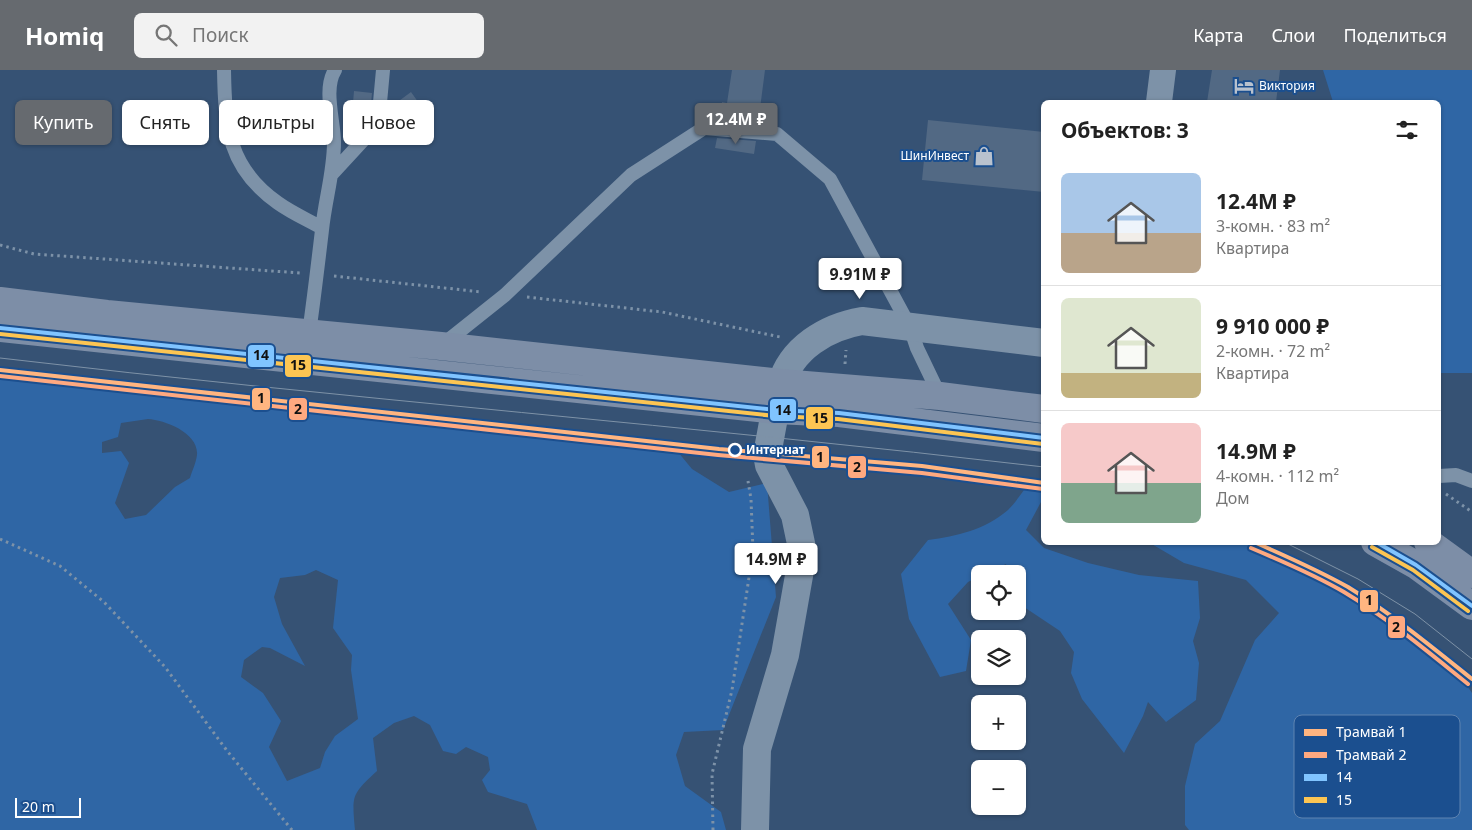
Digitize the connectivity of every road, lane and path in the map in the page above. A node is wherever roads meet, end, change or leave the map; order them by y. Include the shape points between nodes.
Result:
1 (224, 70) edge
2 (335, 70) edge
3 (383, 70) edge
4 (1163, 70) edge
5 (1159, 100) edge
6 (331, 175) junction
7 (322, 228) junction
8 (0, 301) edge
9 (910, 327) junction
10 (0, 328) edge
11 (309, 333) junction
12 (1041, 343) edge
13 (441, 346) junction
14 (781, 383) junction
15 (940, 396) junction
16 (1041, 409) edge
17 (776, 410) junction
18 (1041, 438) edge
19 (746, 471) dead end
20 (1441, 476) edge
21 (1472, 482) edge
22 (1441, 490) edge
23 (1472, 512) edge
24 (0, 539) edge
25 (1380, 545) edge
26 (1432, 545) edge
27 (1472, 574) edge
28 (1472, 606) edge
29 (292, 830) edge
30 (713, 830) edge
31 (755, 830) edge

1 - 7 lane via 227,121 234,153 249,178 278,203
2 - 6 lane via 330,109 334,140
3 - 6 lane via 378,124
4 - 5 street
6 - 7 lane
7 - 11 lane
8 - 11 main road
9 - 12 street
9 - 13 lane via 830,179 777,134 704,128 631,175 505,294
9 - 14 street via 862,321 841,325 806,344
9 - 15 lane
10 - 17 main road
11 - 13 main road
13 - 14 main road
14 - 15 main road
14 - 17 street
15 - 16 main road
17 - 18 main road via 839,413
17 - 31 street via 767,454 769,465 796,516 803,553 785,655 757,749
19 - 30 path via 751,499 753,551 732,690 712,774
20 - 21 lane via 1456,475
22 - 23 path
24 - 29 path via 60,566 104,602 165,667 228,752
25 - 28 main road via 1416,565
26 - 27 main road

